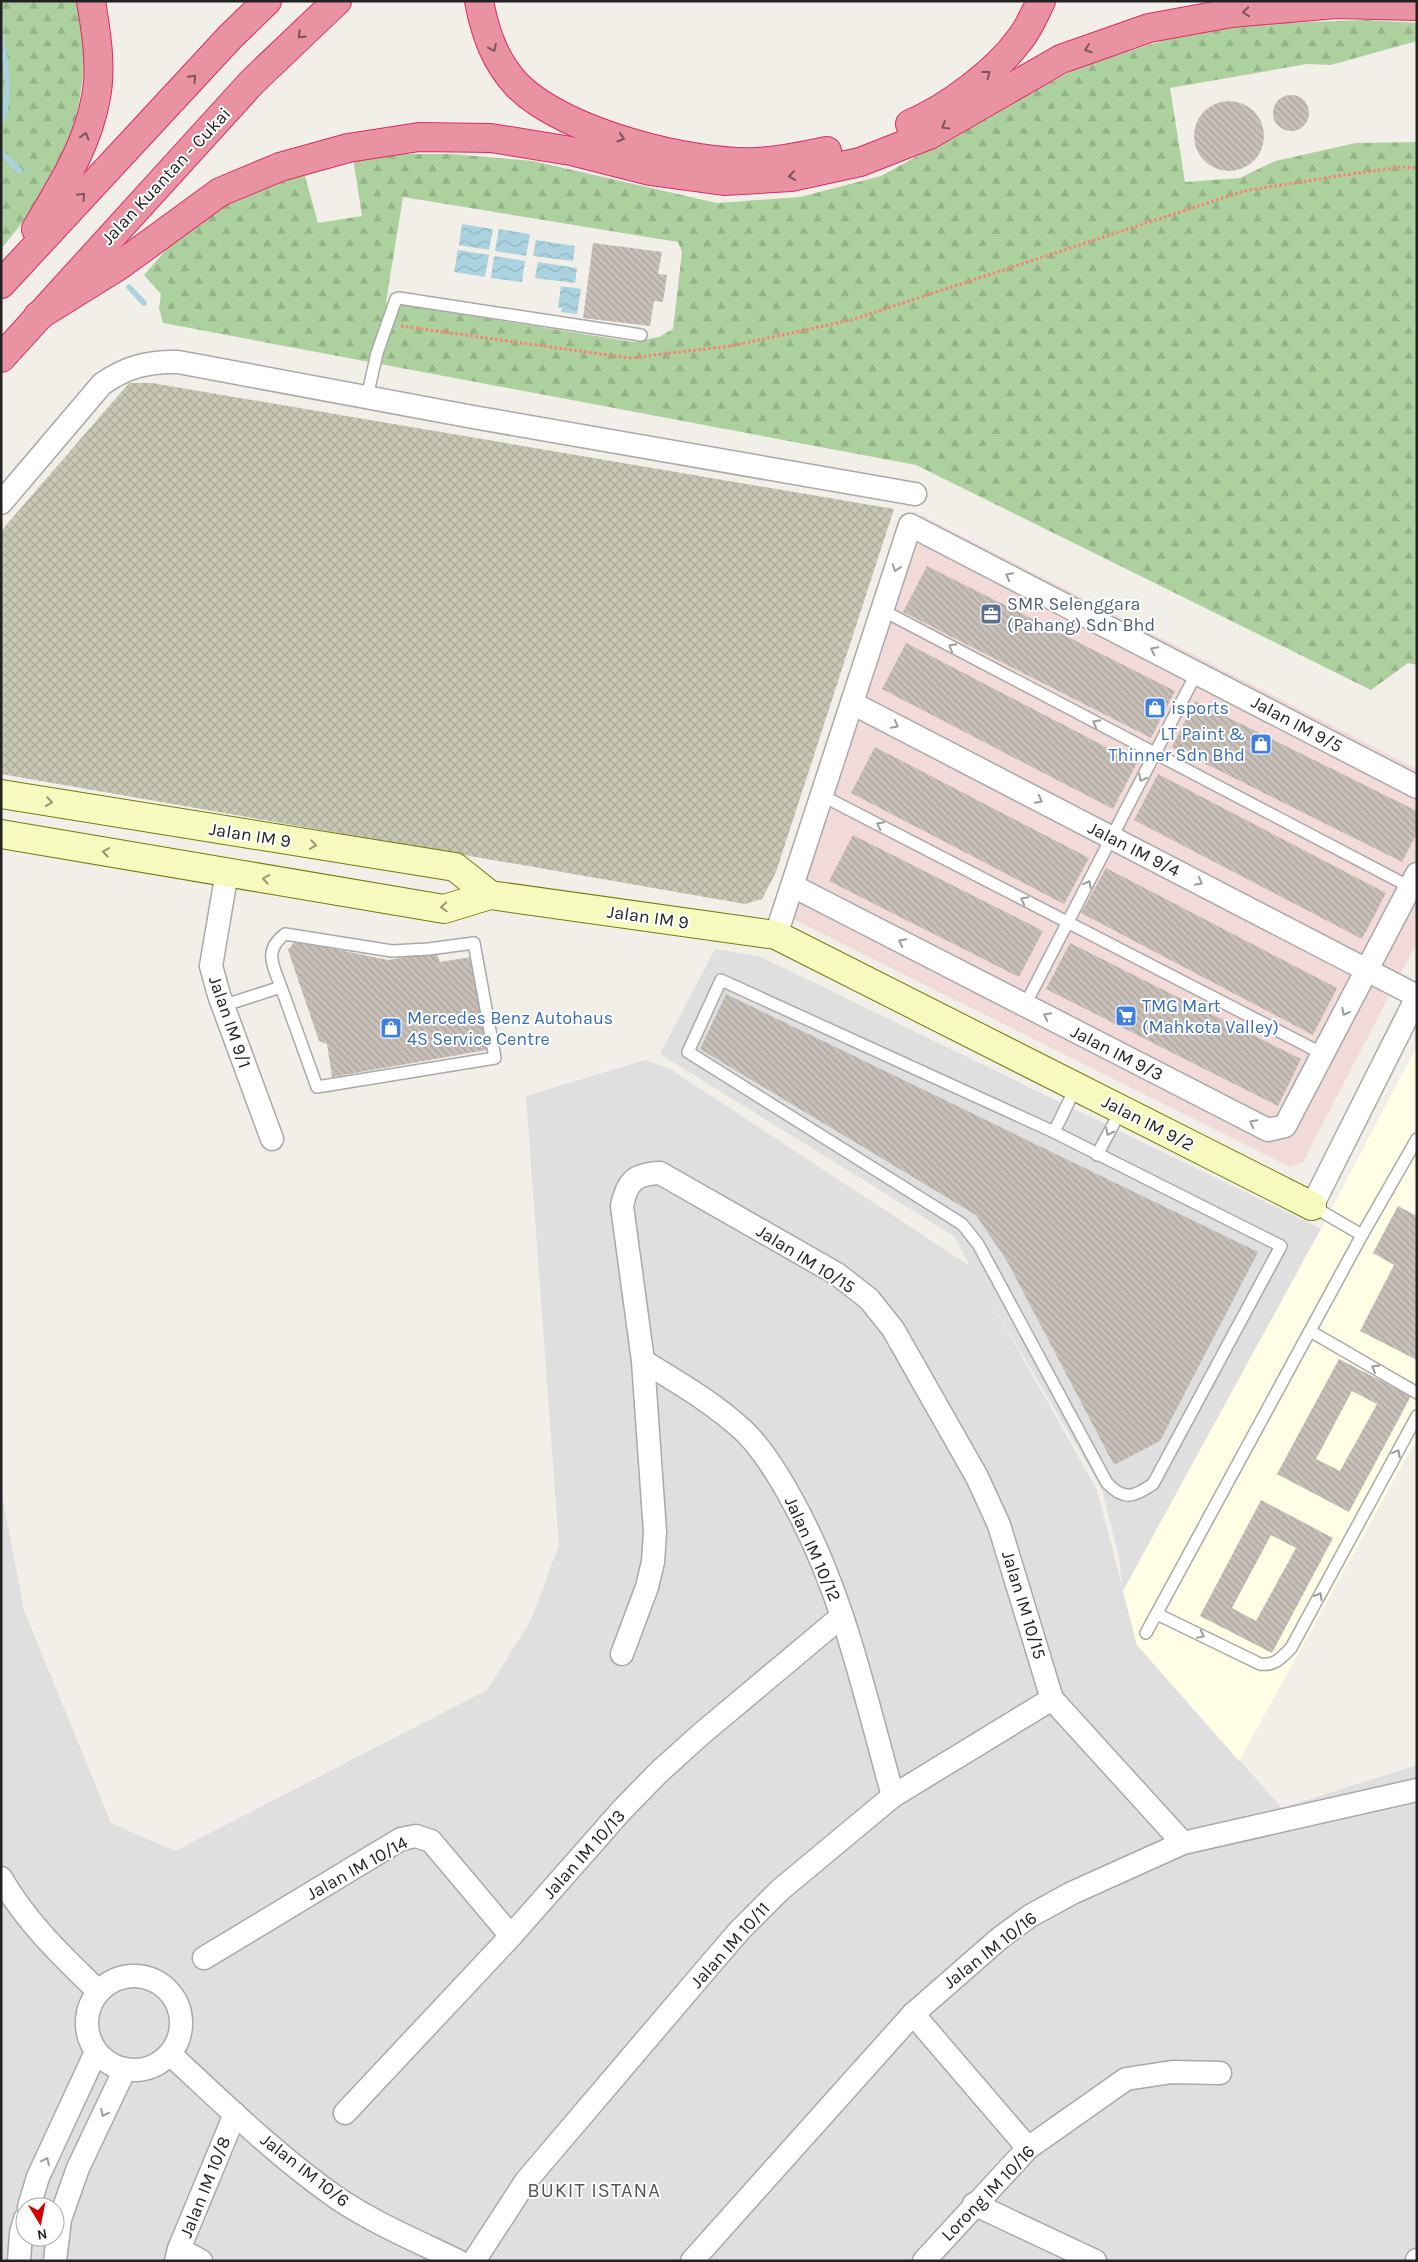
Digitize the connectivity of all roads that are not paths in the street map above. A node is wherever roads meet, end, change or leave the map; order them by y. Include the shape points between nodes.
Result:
1 (91, 1) edge
2 (268, 1) edge
3 (337, 1) edge
4 (479, 1) edge
5 (1041, 1) edge
6 (1417, 6) edge
7 (6, 278) edge
8 (38, 316) junction
9 (641, 335) dead end
10 (1, 358) edge
11 (367, 397) junction
12 (916, 494) dead end
13 (1, 503) edge
14 (882, 610) junction
15 (1197, 672) junction
16 (852, 703) junction
17 (1154, 754) junction
18 (1417, 787) edge
19 (1, 794) edge
20 (821, 795) junction
21 (1, 834) edge
22 (1112, 838) junction
23 (387, 857) junction
24 (417, 862) junction
25 (226, 872) junction
26 (1414, 881) edge
27 (793, 886) junction
28 (490, 895) junction
29 (378, 898) junction
30 (413, 904) junction
31 (1068, 922) junction
32 (776, 935) junction
33 (1368, 969) junction
34 (281, 987) junction
35 (1417, 996) edge
36 (1025, 1005) junction
37 (222, 1006) junction
38 (1323, 1054) junction
39 (1076, 1087) junction
40 (1121, 1109) junction
41 (1054, 1132) junction
42 (272, 1139) dead end
43 (1417, 1139) edge
44 (1097, 1155) junction
45 (1312, 1206) junction
46 (1362, 1235) junction
47 (1310, 1331) junction
48 (643, 1361) junction
49 (1417, 1393) edge
50 (1417, 1416) edge
51 (1157, 1614) junction
52 (842, 1616) junction
53 (1146, 1634) dead end
54 (622, 1654) dead end
55 (1052, 1699) junction
56 (1417, 1790) edge
57 (893, 1796) junction
58 (1183, 1843) junction
59 (1, 1878) edge
60 (511, 1936) junction
61 (204, 1958) dead end
62 (98, 1991) junction
63 (913, 2014) junction
64 (96, 2052) junction
65 (170, 2054) junction
66 (125, 2069) junction
67 (1220, 2073) dead end
68 (345, 2113) dead end
69 (234, 2114) junction
70 (1028, 2148) junction
71 (32, 2197) edge
72 (974, 2204) junction
73 (20, 2247) edge
74 (178, 2255) edge
75 (19, 2261) edge
76 (54, 2261) edge
77 (201, 2261) edge
78 (458, 2261) edge
79 (474, 2261) edge
80 (692, 2261) edge
81 (924, 2261) edge
82 (1096, 2261) edge

7 -> 1 highway via 83,143 97,96 97,41
7 -> 2 highway via 230,37
3 -> 8 highway, Jalan Kuantan - Cukai via 252,82
4 -> 5 highway via 485,31 498,59 518,86 547,109 582,126 659,150 755,162 873,140 922,119 997,66 1021,38
6 -> 8 highway via 1326,5 1231,13 1149,28 1060,59 929,135 860,162 791,177 724,181 650,172 571,151 491,138 419,137 348,148 280,167 220,192 120,265
8 - 10 highway, Jalan Kuantan - Cukai
9 - 11 lane via 399,298 386,324
11 - 12 street
11 - 13 street via 178,362 158,361 120,372 102,384
15 -> 14 street, Jalan IM 9/5 via 910,525
14 - 16 street
17 -> 14 lane
15 - 17 lane
15 - 18 street, Jalan IM 9/5
16 - 20 street
16 -> 22 street, Jalan IM 9/4
17 -> 22 lane
17 - 26 lane
19 -> 23 street, Jalan IM 9
20 - 27 street
31 -> 20 lane
25 -> 21 street, Jalan IM 9
31 -> 22 lane
22 -> 33 street, Jalan IM 9/4
23 - 24 street, Jalan IM 9
23 - 29 street via 377,870
24 - 28 street, Jalan IM 9 via 455,867
24 - 30 street via 426,872 426,889
29 -> 25 street, Jalan IM 9
25 - 37 street, Jalan IM 9/1 via 211,966
26 - 33 street
27 - 32 street
36 -> 27 street, Jalan IM 9/3
28 -> 30 street, Jalan IM 9 via 444,909
28 - 32 street, Jalan IM 9
29 - 30 street, Jalan IM 9
31 - 36 lane
31 - 38 lane
32 - 39 street, Jalan IM 9/2
33 - 35 street, Jalan IM 9/4
33 -> 38 street, Jalan IM 9/3
34 - 34 lane via 270,957 275,942 286,934 392,950 474,943 495,1058 317,1087
34 - 37 lane
35 - 45 street
38 -> 36 street, Jalan IM 9/3 via 1285,1126 1268,1130
37 - 42 street, Jalan IM 9/1
39 - 40 street, Jalan IM 9/2
39 - 41 lane
40 -> 44 lane
40 - 45 street, Jalan IM 9/2
41 - 44 lane
41 - 44 lane via 721,980 688,1052 962,1224 978,1244 1108,1483 1117,1493 1127,1496 1138,1494 1152,1484 1281,1246
43 - 46 lane
45 - 46 lane
46 - 47 lane
49 -> 47 lane
47 - 51 lane
48 - 52 street, Jalan IM 10/12 via 709,1401 746,1433 777,1472 820,1556
48 - 54 street, Jalan IM 10/15 via 655,1532 653,1562
48 - 55 street, Jalan IM 10/15 via 622,1206 630,1183 647,1173 660,1173 678,1183 837,1274 869,1298 893,1329 977,1477 999,1525
51 -> 50 lane via 1260,1664 1277,1662 1291,1648
51 - 53 lane
52 - 57 street, Jalan IM 10/12
52 - 60 street, Jalan IM 10/13 via 658,1773
55 - 57 street, Jalan IM 10/11
55 - 58 street, Jalan IM 10/15
56 - 58 street, Jalan IM 10/16
57 - 79 street, Jalan IM 10/11 via 780,1890 740,1930 526,2181
58 - 63 street, Jalan IM 10/16 via 1072,1893 1030,1916
59 - 62 street via 45,1940
60 - 61 street, Jalan IM 10/14 via 431,1841 416,1836 401,1839
60 - 68 street, Jalan IM 10/13
62 - 64 street via 86,2021 88,2037
62 - 65 street via 116,1978 137,1974 158,1981 174,1995 182,2014 180,2036
63 - 70 street
63 - 80 street, Jalan IM 10/16
64 - 66 street via 109,2063
71 -> 64 street
65 - 66 street via 142,2070
65 - 69 street, Jalan IM 10/6
66 -> 76 street via 78,2168 60,2219
67 - 70 street, Lorong IM 10/16 via 1172,2072 1126,2080
69 - 74 street, Jalan IM 10/8
69 - 78 street, Jalan IM 10/6 via 338,2198 367,2217
70 - 72 street, Lorong IM 10/16
72 - 81 street, Lorong IM 10/16
72 - 82 street
73 - 75 street
74 - 77 street

